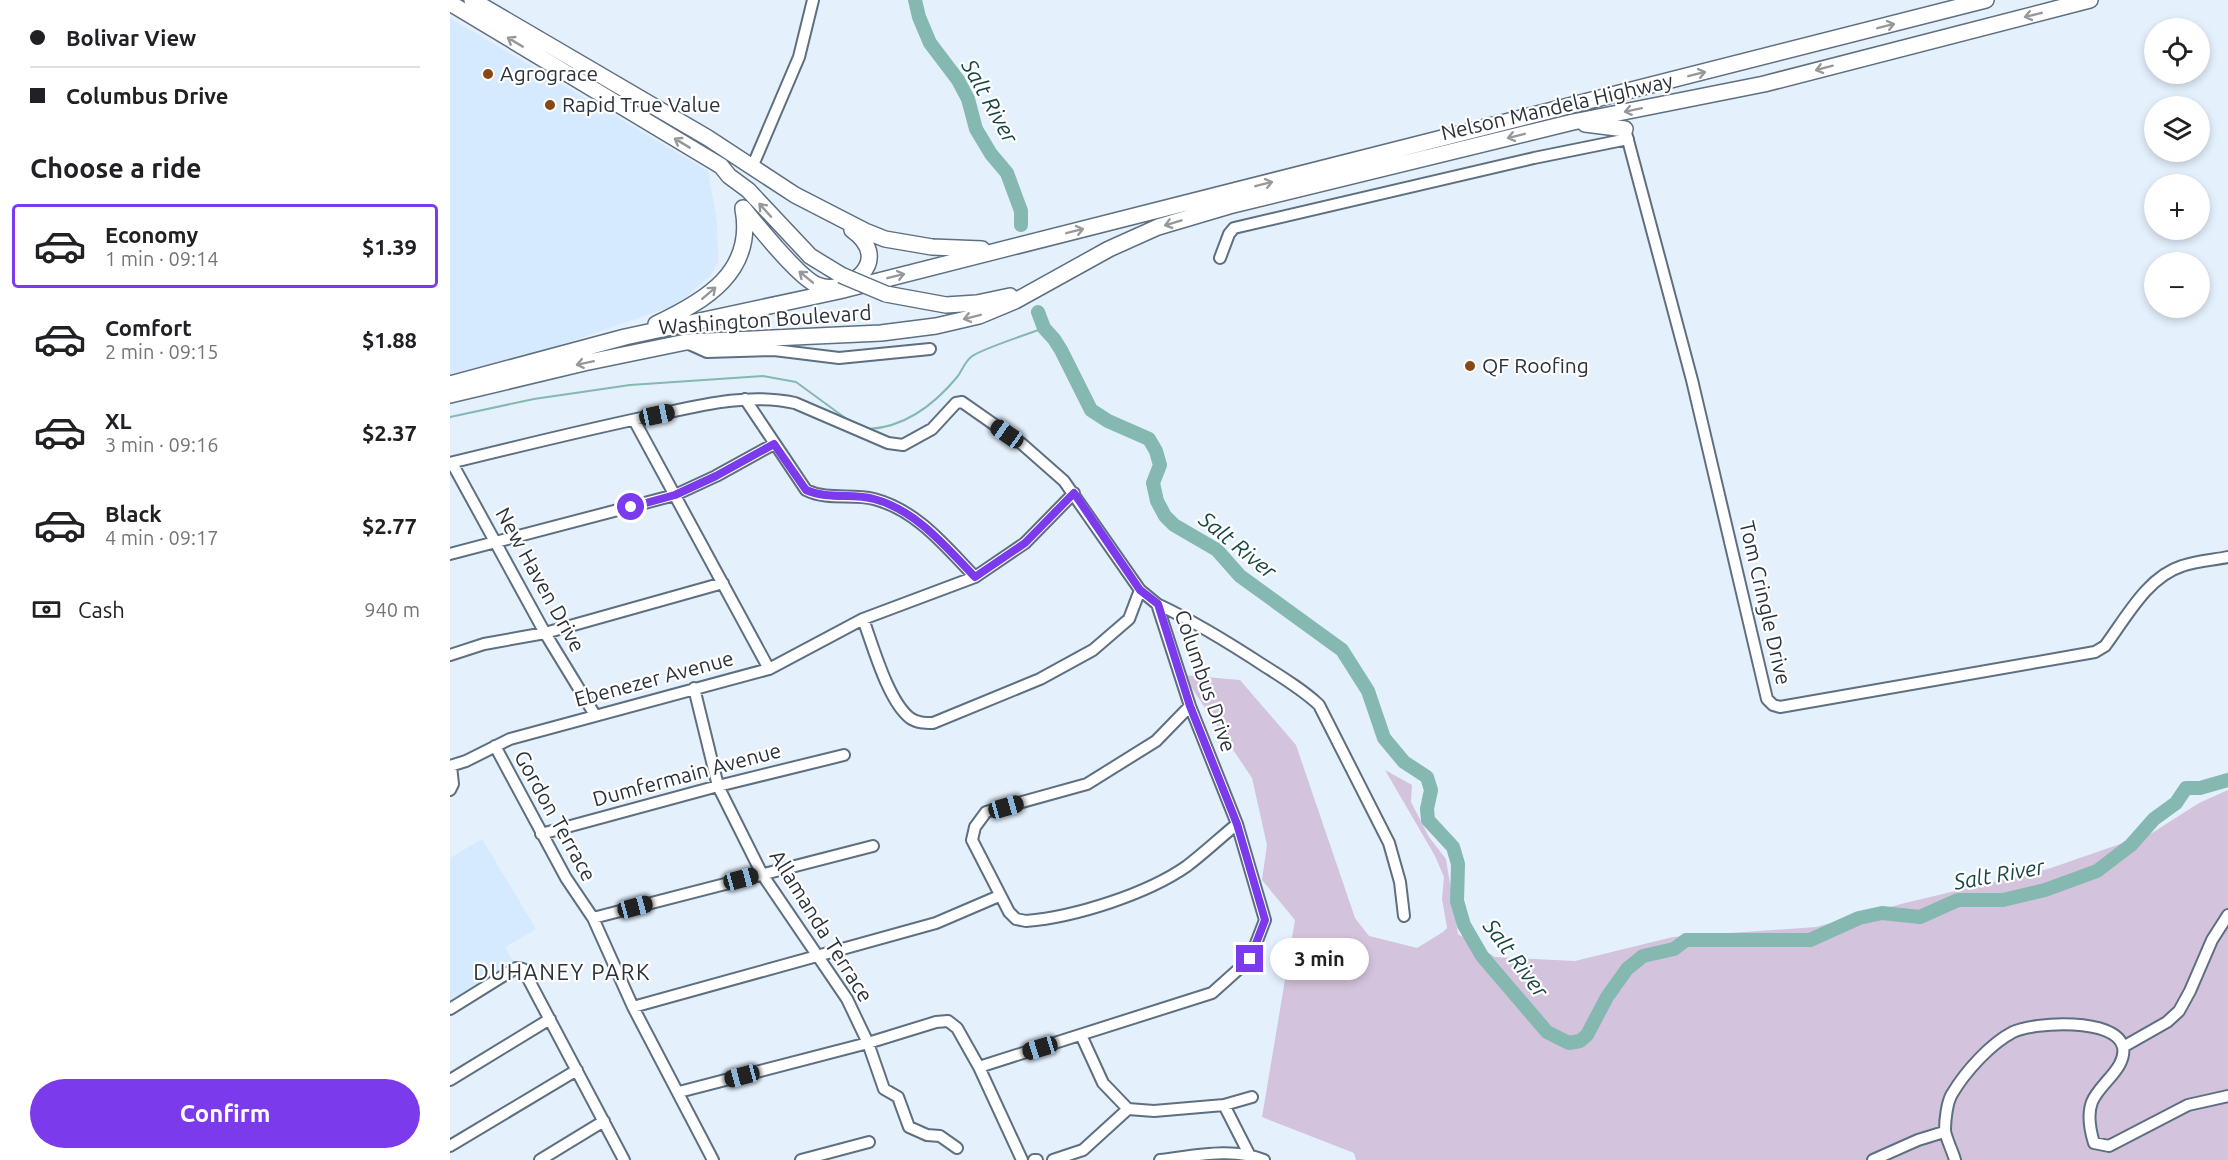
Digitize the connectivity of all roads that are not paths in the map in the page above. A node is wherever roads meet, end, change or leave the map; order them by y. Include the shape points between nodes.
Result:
1 (472, 0) edge
2 (813, 0) edge
3 (1986, 0) edge
4 (2090, 0) edge
5 (450, 3) edge
6 (539, 48) junction
7 (1573, 122) junction
8 (1627, 134) junction
9 (753, 165) junction
10 (729, 176) junction
11 (743, 208) junction
12 (831, 213) junction
13 (1018, 245) junction
14 (1220, 258) dead end
15 (1043, 284) junction
16 (625, 337) junction
17 (686, 342) junction
18 (930, 349) dead end
19 (450, 384) edge
20 (450, 394) edge
21 (745, 399) junction
22 (634, 420) junction
23 (774, 444) junction
24 (451, 463) edge
25 (1074, 493) junction
26 (675, 495) junction
27 (496, 542) junction
28 (450, 554) edge
29 (2228, 557) edge
30 (975, 577) junction
31 (723, 583) junction
32 (1140, 590) junction
33 (1158, 604) junction
34 (863, 619) junction
35 (544, 633) junction
36 (450, 655) edge
37 (769, 669) junction
38 (694, 688) junction
39 (1190, 706) junction
40 (595, 715) junction
41 (495, 746) junction
42 (844, 755) dead end
43 (451, 766) edge
44 (718, 786) junction
45 (450, 790) edge
46 (1237, 824) junction
47 (541, 834) junction
48 (873, 846) dead end
49 (762, 874) junction
50 (999, 896) junction
51 (2228, 915) edge
52 (1404, 916) dead end
53 (593, 918) junction
54 (818, 956) junction
55 (633, 1007) junction
56 (450, 1009) edge
57 (550, 1019) junction
58 (1081, 1035) junction
59 (868, 1043) junction
60 (2123, 1047) junction
61 (979, 1067) junction
62 (577, 1070) junction
63 (450, 1080) edge
64 (679, 1092) junction
65 (2228, 1096) edge
66 (1252, 1097) dead end
67 (1224, 1105) junction
68 (1128, 1109) junction
69 (604, 1121) junction
70 (1944, 1132) junction
71 (869, 1142) dead end
72 (450, 1146) edge
73 (957, 1148) dead end
74 (1248, 1154) junction
75 (540, 1160) edge
76 (624, 1160) edge
77 (713, 1160) edge
78 (801, 1160) edge
79 (1022, 1160) edge
80 (1053, 1160) edge
81 (1160, 1160) edge
82 (1264, 1160) edge
83 (1874, 1160) edge
84 (1955, 1160) edge

1 - 6 highway
2 - 9 street via 799,57
13 -> 3 highway, Nelson Mandela Highway
4 -> 7 highway, Nelson Mandela Highway via 1764,84
6 -> 5 highway
6 - 9 highway
10 -> 6 highway via 722,166
7 - 8 highway
7 -> 15 highway, Nelson Mandela Highway via 1228,206 1158,227
8 - 14 street via 1234,228
8 - 29 street, Tom Cringle Drive via 1692,380 1767,699 1773,705 1780,707 2095,652 2105,646 2148,589 2165,574 2181,566
9 - 12 highway via 795,195
10 - 11 highway
15 -> 10 highway, bridge via 1011,296 946,305 886,294 841,275 810,256 748,190
12 -> 11 highway via 862,237 871,254 864,272 831,287 817,285 802,273
16 -> 11 highway via 698,302 727,276 743,247
12 - 13 highway via 885,239 976,250
16 -> 13 highway, Washington Boulevard via 839,291
15 -> 17 highway, Washington Boulevard via 992,312 936,326 881,333
16 - 19 highway, Washington Boulevard
17 - 18 street via 707,352 774,350 839,358
17 -> 20 highway, Washington Boulevard
21 - 22 street, Columbus Drive
21 - 23 street
21 - 25 street, Columbus Drive via 795,403 888,443 903,445 932,429 956,403 962,402 1022,444
22 - 24 street, Columbus Drive
22 - 26 street
23 - 26 street
23 - 30 street via 806,490 835,497 873,498 904,511 936,536
24 - 27 street, New Haven Drive
25 - 30 street, Ebenezer Avenue via 1025,543
25 - 32 street, Columbus Drive
26 - 27 street
26 - 31 street
27 - 28 street
27 - 35 street, New Haven Drive
30 - 34 street, Ebenezer Avenue
31 - 35 street
31 - 37 street
32 - 33 street, Columbus Drive
32 - 34 street via 1129,619 1092,650 1040,679 933,723 910,718 891,694
33 - 39 street, Columbus Drive
33 - 52 street via 1240,649 1319,705 1389,843
34 - 37 street, Ebenezer Avenue
35 - 36 street
35 - 40 street, New Haven Drive
37 - 38 street, Ebenezer Avenue
38 - 40 street, Ebenezer Avenue
38 - 44 street, Allamanda Terrace
39 - 46 street, Columbus Drive
39 - 50 street via 1156,741 1087,784 986,812 979,818 972,840
40 - 41 street, Ebenezer Avenue
41 - 43 street, Ebenezer Avenue
41 - 47 street, Gordon Terrace
42 - 44 street, Dumfermain Avenue
43 - 45 street
44 - 47 street, Dumfermain Avenue
44 - 49 street, Allamanda Terrace
46 - 50 street via 1186,866 1149,888 1093,907 1026,921 1016,919
46 - 58 street, Columbus Drive via 1265,920 1250,959 1212,993
47 - 53 street, Gordon Terrace
48 - 49 street
49 - 53 street
49 - 54 street, Allamanda Terrace
50 - 54 street via 936,923
51 - 60 street via 2179,1011
53 - 55 street, Gordon Terrace
54 - 55 street
54 - 59 street, Allamanda Terrace via 848,999
55 - 64 street, Gordon Terrace
56 - 57 street via 520,968
57 - 62 street
57 - 63 street
58 - 61 street, Columbus Drive
58 - 68 street via 1103,1083
59 - 61 street via 936,1022 948,1022 957,1028
59 - 64 street
59 - 73 street, Allamanda Terrace via 884,1089 898,1097 909,1127 927,1136 940,1136
60 - 65 street via 2122,1059 2092,1102 2089,1127 2094,1143 2109,1146 2188,1105
60 - 70 street via 2118,1038 2099,1027 2059,1023 2014,1031 1981,1056 1951,1096
61 - 79 street
62 - 69 street
62 - 72 street
64 - 77 street, Gordon Terrace
66 - 67 street
67 - 68 street via 1154,1111
67 - 74 street
68 - 80 street via 1083,1150
69 - 75 street
69 - 76 street
70 - 83 street
70 - 84 street
71 - 78 street
74 - 81 street
74 - 82 street

